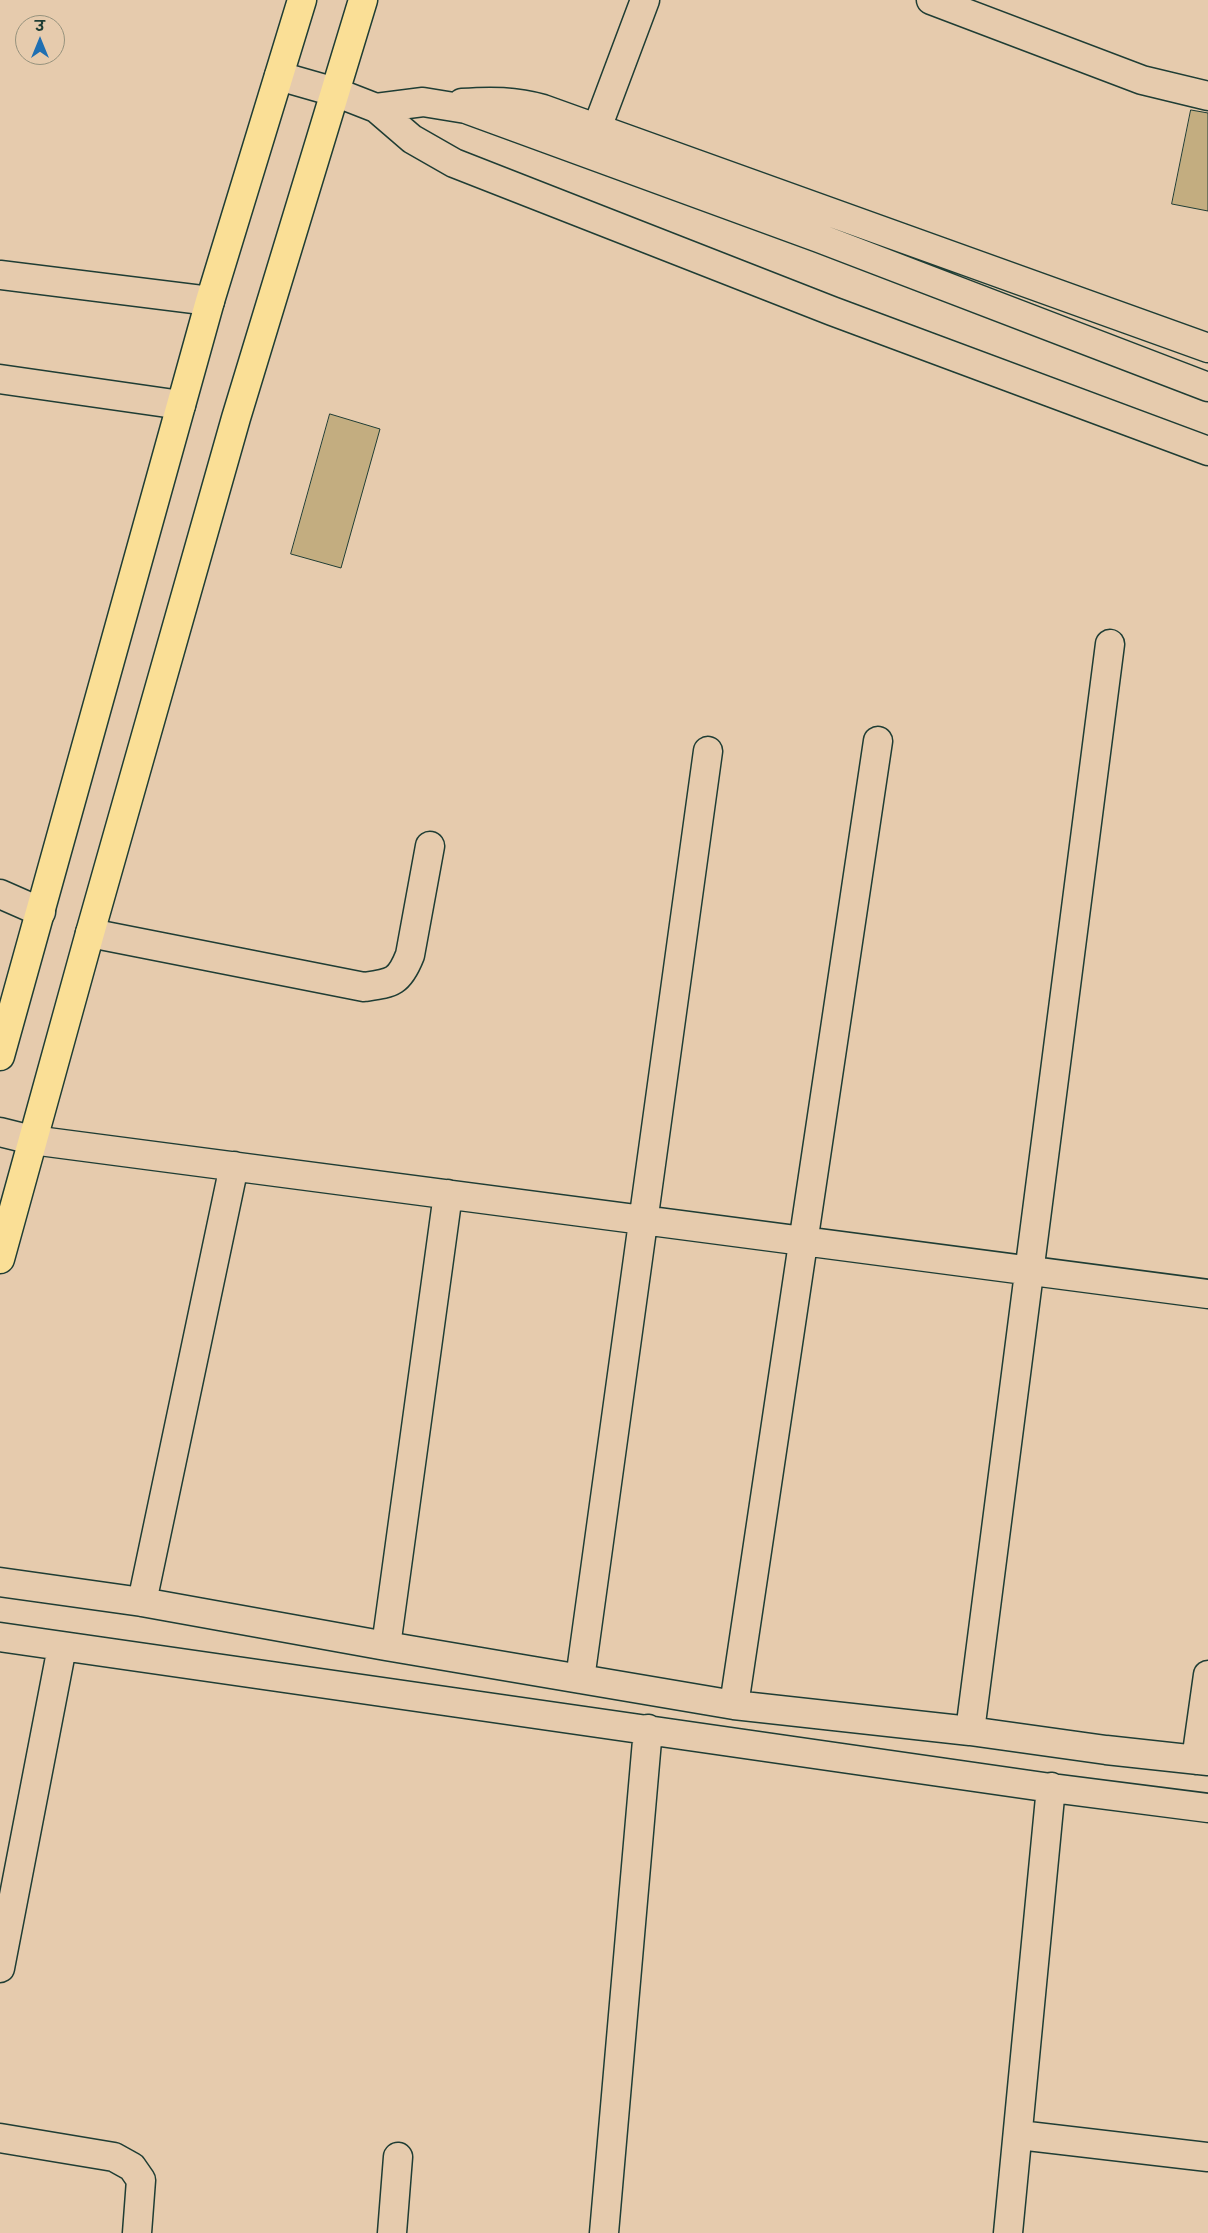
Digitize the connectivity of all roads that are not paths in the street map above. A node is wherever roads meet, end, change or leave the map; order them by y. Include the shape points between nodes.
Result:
1 (302, 0) edge
2 (363, 0) edge
3 (645, 0) edge
4 (931, 0) edge
5 (279, 76) junction
6 (335, 92) junction
7 (1208, 96) edge
8 (446, 104) junction
9 (376, 108) junction
10 (597, 128) junction
11 (0, 274) edge
12 (210, 301) junction
13 (1208, 348) edge
14 (0, 379) edge
15 (1208, 387) edge
16 (181, 405) junction
17 (1208, 451) edge
18 (1110, 644) dead end
19 (878, 740) dead end
20 (708, 751) dead end
21 (430, 846) dead end
22 (0, 894) edge
23 (41, 912) junction
24 (90, 933) junction
25 (0, 1056) edge
26 (0, 1132) edge
27 (32, 1140) junction
28 (234, 1166) junction
29 (448, 1194) junction
30 (644, 1220) junction
31 (804, 1241) junction
32 (0, 1259) edge
33 (1030, 1270) junction
34 (1208, 1294) edge
35 (0, 1582) edge
36 (142, 1602) junction
37 (0, 1637) edge
38 (386, 1646) junction
39 (62, 1647) junction
40 (1208, 1675) edge
41 (580, 1679) junction
42 (734, 1705) junction
43 (648, 1729) junction
44 (970, 1731) junction
45 (1202, 1760) edge
46 (1050, 1787) junction
47 (1208, 1808) edge
48 (0, 1968) edge
49 (1019, 2136) junction
50 (0, 2138) edge
51 (398, 2157) dead end
52 (1208, 2157) edge
53 (137, 2233) edge
54 (392, 2233) edge
55 (604, 2233) edge
56 (1008, 2233) edge

1 - 5 main road
2 - 6 main road
3 - 10 street
4 - 7 street via 1142,80
5 - 6 street
5 - 12 main road
6 - 9 street
6 - 24 main road via 236,418
8 - 9 street via 423,102
8 - 10 street via 495,100 519,102
8 - 15 street via 810,235
9 - 17 street via 412,139 454,163 832,311
10 - 13 street
11 - 12 street
12 - 16 main road
14 - 16 street
16 - 23 main road
18 - 33 street
19 - 31 street
20 - 30 street
21 - 24 street via 410,955 404,972 388,984 364,987
22 - 23 street
23 - 25 main road
24 - 27 main road
26 - 27 street
27 - 28 street
27 - 32 main road
28 - 29 street
28 - 36 street
29 - 30 street
29 - 38 street
30 - 31 street
30 - 41 street
31 - 33 street
31 - 42 street
33 - 34 street
33 - 44 street
35 - 36 street
36 - 38 street
37 - 39 street
38 - 41 street
39 - 43 street
39 - 48 street
40 - 45 street
41 - 42 street
42 - 44 street
43 - 46 street
43 - 55 street
44 - 45 street
46 - 47 street
46 - 49 street
49 - 52 street
49 - 56 street
50 - 53 street via 114,2157 132,2167 141,2180
51 - 54 street

